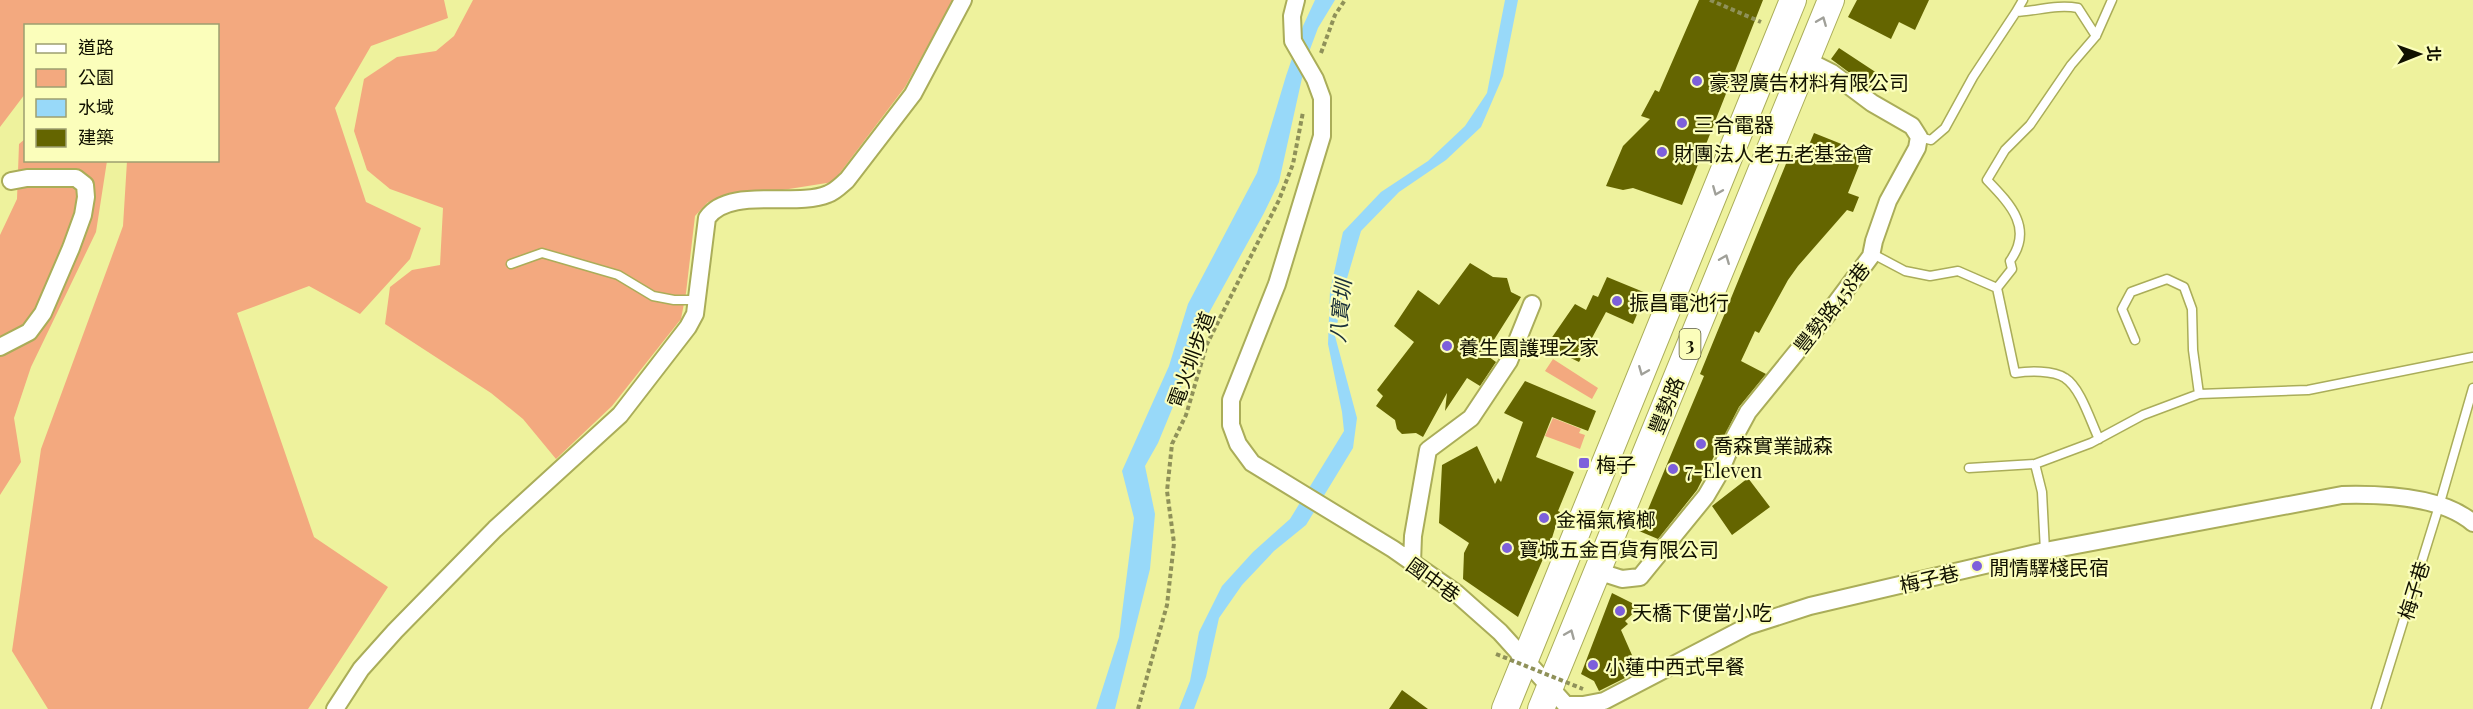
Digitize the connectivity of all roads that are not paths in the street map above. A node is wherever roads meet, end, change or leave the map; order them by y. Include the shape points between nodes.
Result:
1 (963, 0) edge
2 (1296, 0) edge
3 (1793, 0) edge
4 (1831, 0) edge
5 (2023, 0) edge
6 (2112, 0) edge
7 (2016, 12) junction
8 (2096, 36) junction
9 (1806, 60) junction
10 (1920, 137) junction
11 (11, 181) dead end
12 (1871, 253) junction
13 (512, 264) dead end
14 (1997, 288) junction
15 (696, 300) junction
16 (1532, 304) dead end
17 (2135, 340) dead end
18 (0, 347) edge
19 (2473, 357) edge
20 (2473, 388) edge
21 (2199, 394) junction
22 (2099, 439) junction
23 (2036, 464) junction
24 (1969, 468) dead end
25 (2439, 506) junction
26 (2473, 523) edge
27 (2045, 551) junction
28 (1412, 563) junction
29 (1597, 571) junction
30 (1525, 659) junction
31 (1545, 699) edge
32 (335, 709) edge
33 (1505, 709) edge
34 (2376, 709) edge

1 - 15 street via 913,94 847,180 826,195 738,202 713,209 707,218
2 - 28 street, 國中巷 via 1293,41 1322,98 1322,136 1277,284 1231,400 1231,425 1238,444 1252,463
3 -> 30 main road, 豐勢路 / 3
9 -> 4 main road, 豐勢路 / 3
5 - 7 lane
6 - 8 lane
7 - 8 lane via 2062,5 2078,8
7 - 10 lane via 1945,128 1932,140
8 - 14 lane via 2030,125 2005,150 1987,180 2016,213 2020,230 2020,247 2010,261 2012,268
9 - 10 street via 1912,126
29 -> 9 main road, 豐勢路 / 3
10 - 12 street, 豐勢路458巷 via 1888,201
11 - 18 street via 76,178 85,185 86,197 71,248 43,313 29,332
12 - 14 lane via 1905,271 1930,276 1958,271
12 - 29 street, 豐勢路458巷 via 1830,311 1748,412 1706,496 1646,577 1622,579
13 - 15 lane via 542,253 618,275 653,296
14 - 22 lane via 2015,373 2036,370 2065,378 2080,397
15 - 32 street via 695,314 688,327 620,415 495,529 395,631 361,669
16 - 28 street via 1509,361 1471,418 1428,450
17 - 21 lane via 2122,309 2131,292 2167,279 2184,287 2192,309
19 - 21 lane via 2308,390
20 - 25 lane, 梅子巷
21 - 22 lane via 2143,415
22 - 23 lane
23 - 24 lane
23 - 27 lane via 2042,492
25 - 26 street, 梅子巷
25 - 27 street, 梅子巷 via 2384,494 2342,495
25 - 34 lane, 梅子巷
27 - 31 street, 梅子巷 via 1810,606 1748,626 1604,701 1566,705
28 - 30 street, 國中巷 via 1456,593
31 -> 29 main road, 豐勢路 / 3
30 - 31 street, 國中巷
30 - 33 main road, 豐勢路 / 3

